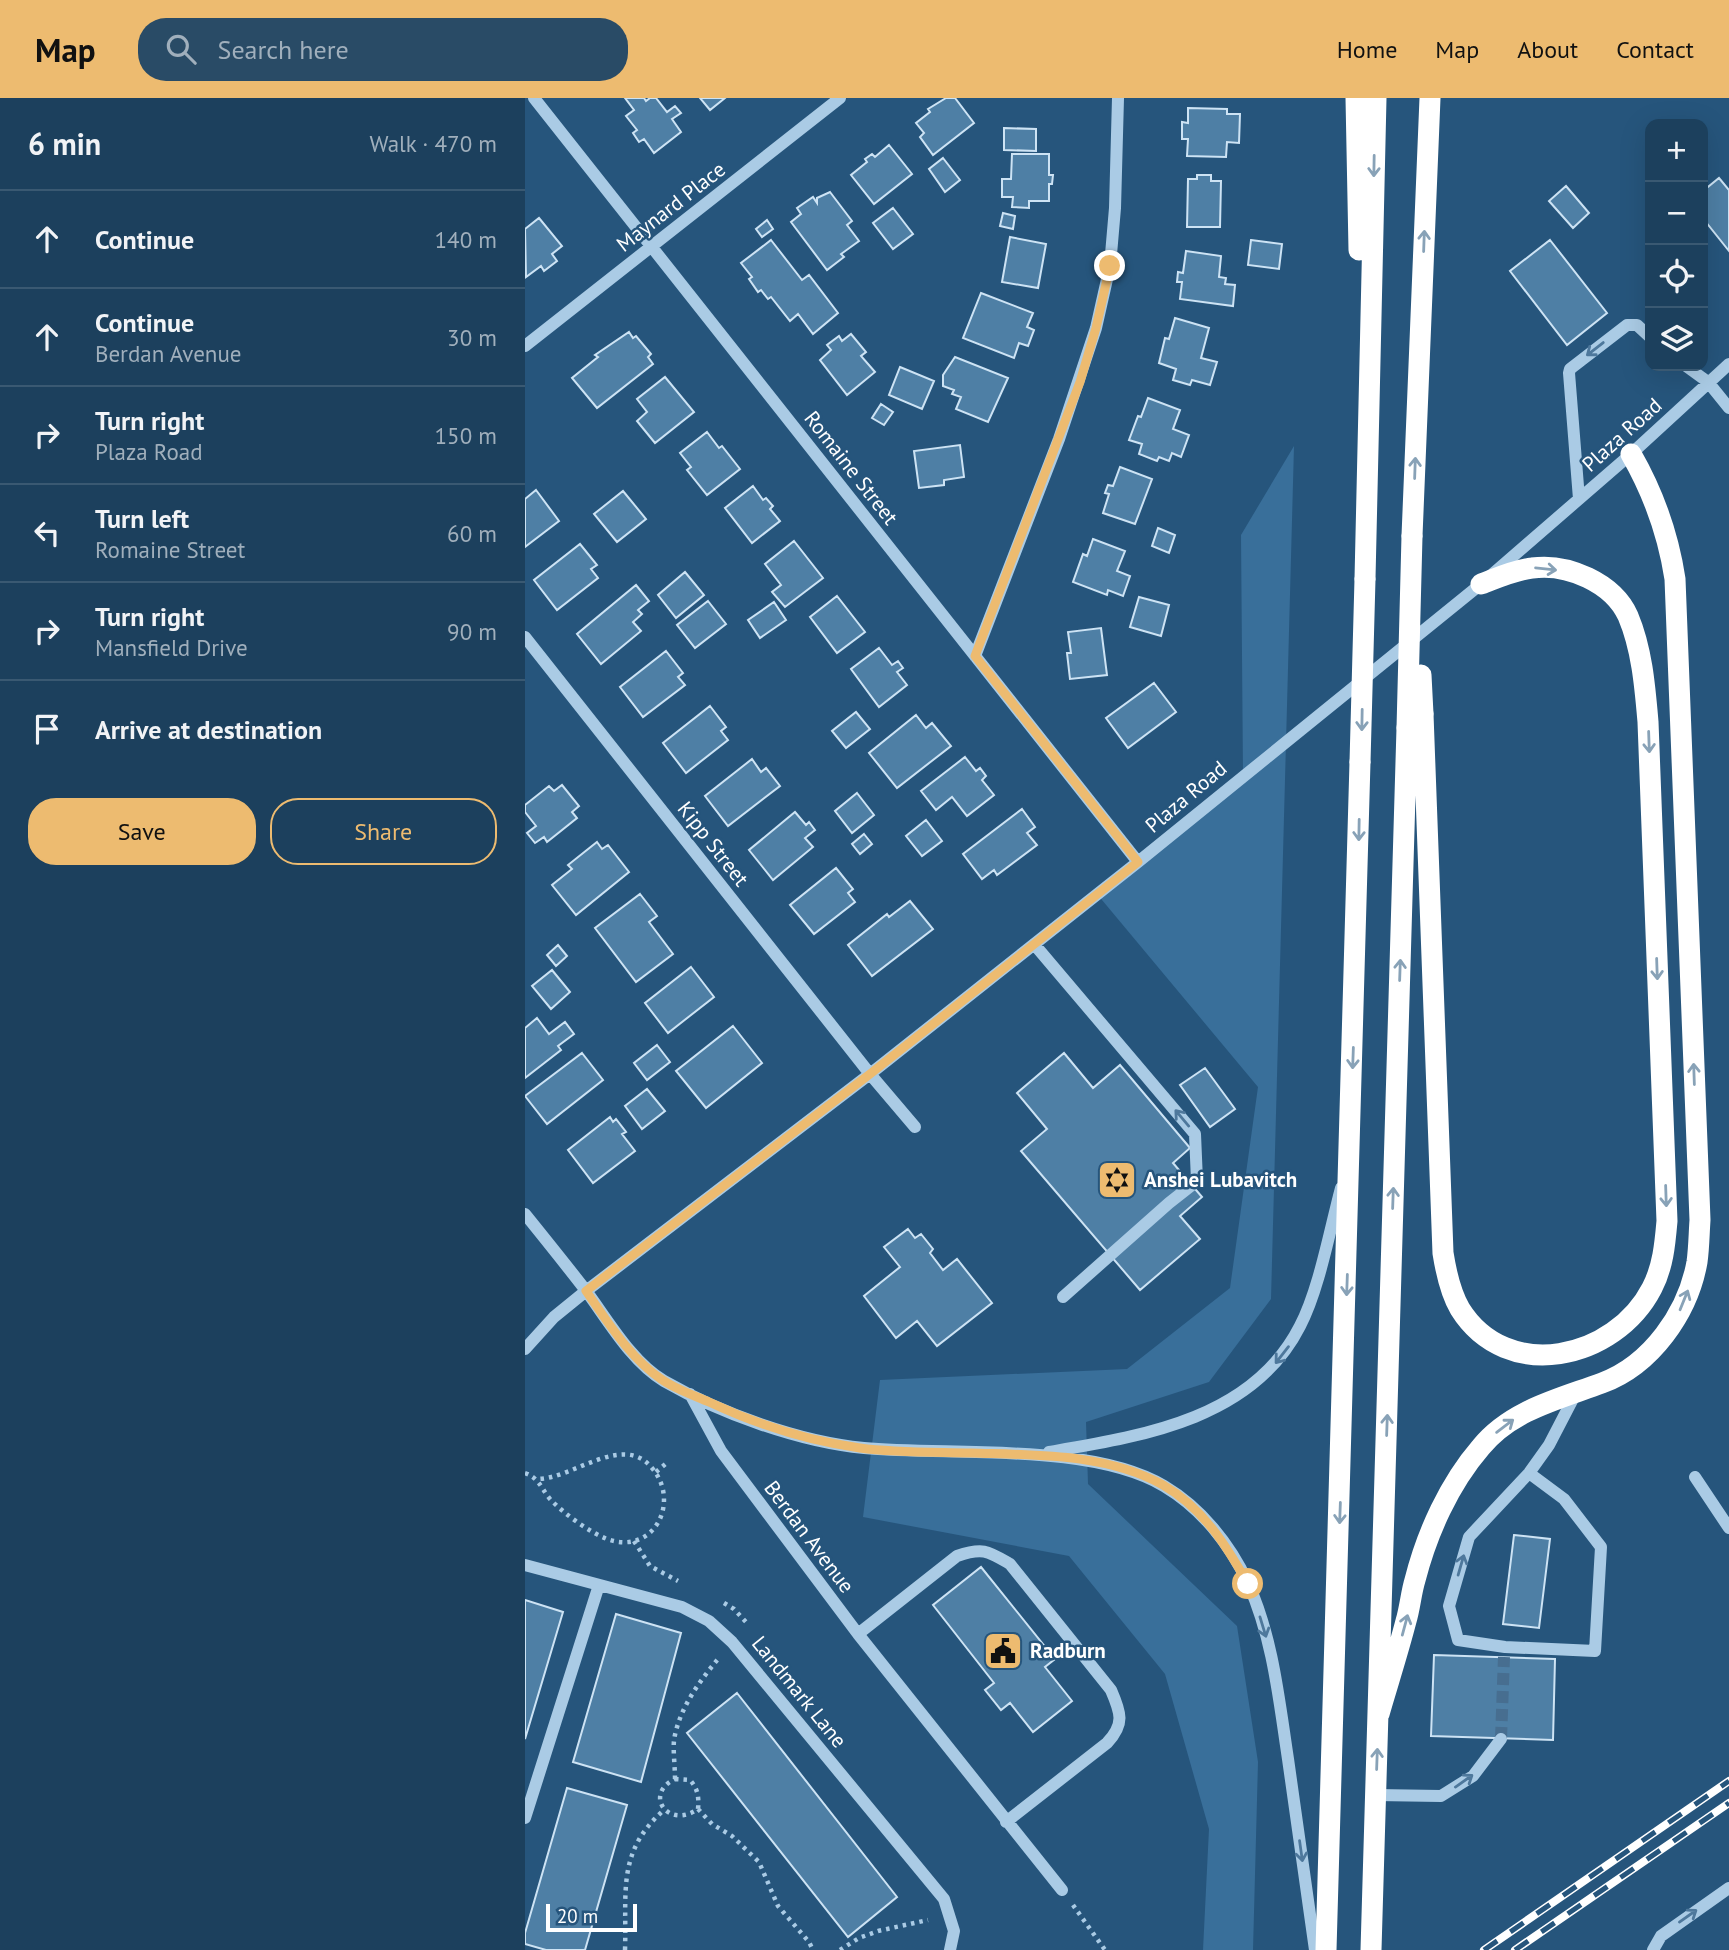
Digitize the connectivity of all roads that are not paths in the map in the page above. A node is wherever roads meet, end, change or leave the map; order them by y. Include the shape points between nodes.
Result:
1 (534, 98) edge
2 (840, 98) edge
3 (1118, 98) edge
4 (1356, 98) edge
5 (1376, 98) edge
6 (1430, 98) edge
7 (652, 247) junction
8 (1645, 332) edge
9 (525, 346) edge
10 (1729, 364) edge
11 (1692, 371) edge
12 (1708, 383) junction
13 (1729, 408) edge
14 (1631, 454) junction
15 (1579, 499) junction
16 (1365, 579) junction
17 (1481, 584) junction
18 (525, 638) edge
19 (975, 656) junction
20 (1415, 721) junction
21 (1138, 862) junction
22 (1034, 944) junction
23 (870, 1074) junction
24 (915, 1126) dead end
25 (1350, 1153) junction
26 (525, 1214) edge
27 (586, 1291) junction
28 (1063, 1297) dead end
29 (525, 1349) edge
30 (1577, 1391) junction
31 (690, 1394) junction
32 (1032, 1455) junction
33 (1529, 1473) junction
34 (1695, 1477) dead end
35 (1729, 1528) edge
36 (525, 1565) edge
37 (599, 1585) junction
38 (858, 1634) junction
39 (1379, 1714) junction
40 (1501, 1739) tunnel mouth
41 (1376, 1795) junction
42 (525, 1818) edge
43 (1006, 1822) junction
44 (1729, 1888) edge
45 (1062, 1891) road end
46 (950, 1950) edge
47 (1315, 1950) edge
48 (1326, 1950) edge
49 (1371, 1950) edge
50 (1653, 1950) edge

1 - 7 street, Romaine Street
2 - 7 street, Maynard Place
3 - 19 street via 1110,266 1096,328 1059,439
4 - 16 highway
5 -> 16 highway
20 -> 6 highway, bridge via 1412,536
7 - 9 street, Maynard Place
7 - 19 street, Romaine Street
8 -> 15 street via 1637,325 1627,325 1570,369
10 - 12 street, Plaza Road
11 - 12 street
12 - 13 street
12 - 14 street, Plaza Road
14 - 15 street, Plaza Road
30 -> 14 highway via 1639,1362 1664,1336 1684,1304 1696,1264 1700,1220 1675,579 1661,518
15 - 17 street, Plaza Road
16 -> 25 highway, bridge
17 -> 20 highway via 1534,568 1590,578 1611,592 1627,615 1644,679 1667,1221 1664,1255 1652,1288 1635,1312 1613,1333 1561,1354 1534,1356 1504,1348 1481,1333 1460,1309 1448,1282
17 - 21 street, Plaza Road
18 - 23 street, Kipp Street
19 - 21 street, Romaine Street
39 -> 20 highway
21 - 22 street, Plaza Road
22 - 23 street, Plaza Road
28 -> 22 street via 1197,1181 1195,1134
23 - 24 street, Kipp Street
23 - 27 street, Plaza Road
25 -> 32 street via 1302,1324 1285,1354 1259,1381 1200,1416 1126,1438
25 -> 48 highway
26 - 27 street
27 - 29 street, Plaza Road
27 - 31 street via 627,1348 661,1379
30 - 33 street
39 -> 30 highway via 1425,1544 1460,1475 1506,1423
31 - 32 street via 762,1424 860,1448
31 - 38 street, Berdan Avenue via 720,1451
32 -> 47 street via 1085,1460 1163,1485 1199,1512 1225,1543 1248,1584 1275,1675
33 -> 33 street via 1565,1499 1601,1547 1595,1651 1505,1652 1458,1640 1449,1606 1469,1537
34 - 35 street
36 - 37 street, Landmark Lane
37 - 42 street
37 - 46 street, Landmark Lane via 683,1607 732,1642 944,1899 954,1931
38 - 43 street, Berdan Avenue
38 - 43 street via 957,1556 988,1551 1010,1564 1111,1690 1120,1711 1117,1732
41 -> 39 highway
41 -> 40 street via 1441,1796 1473,1776
41 - 49 highway
43 - 45 street, Berdan Avenue
50 -> 44 street via 1661,1936

